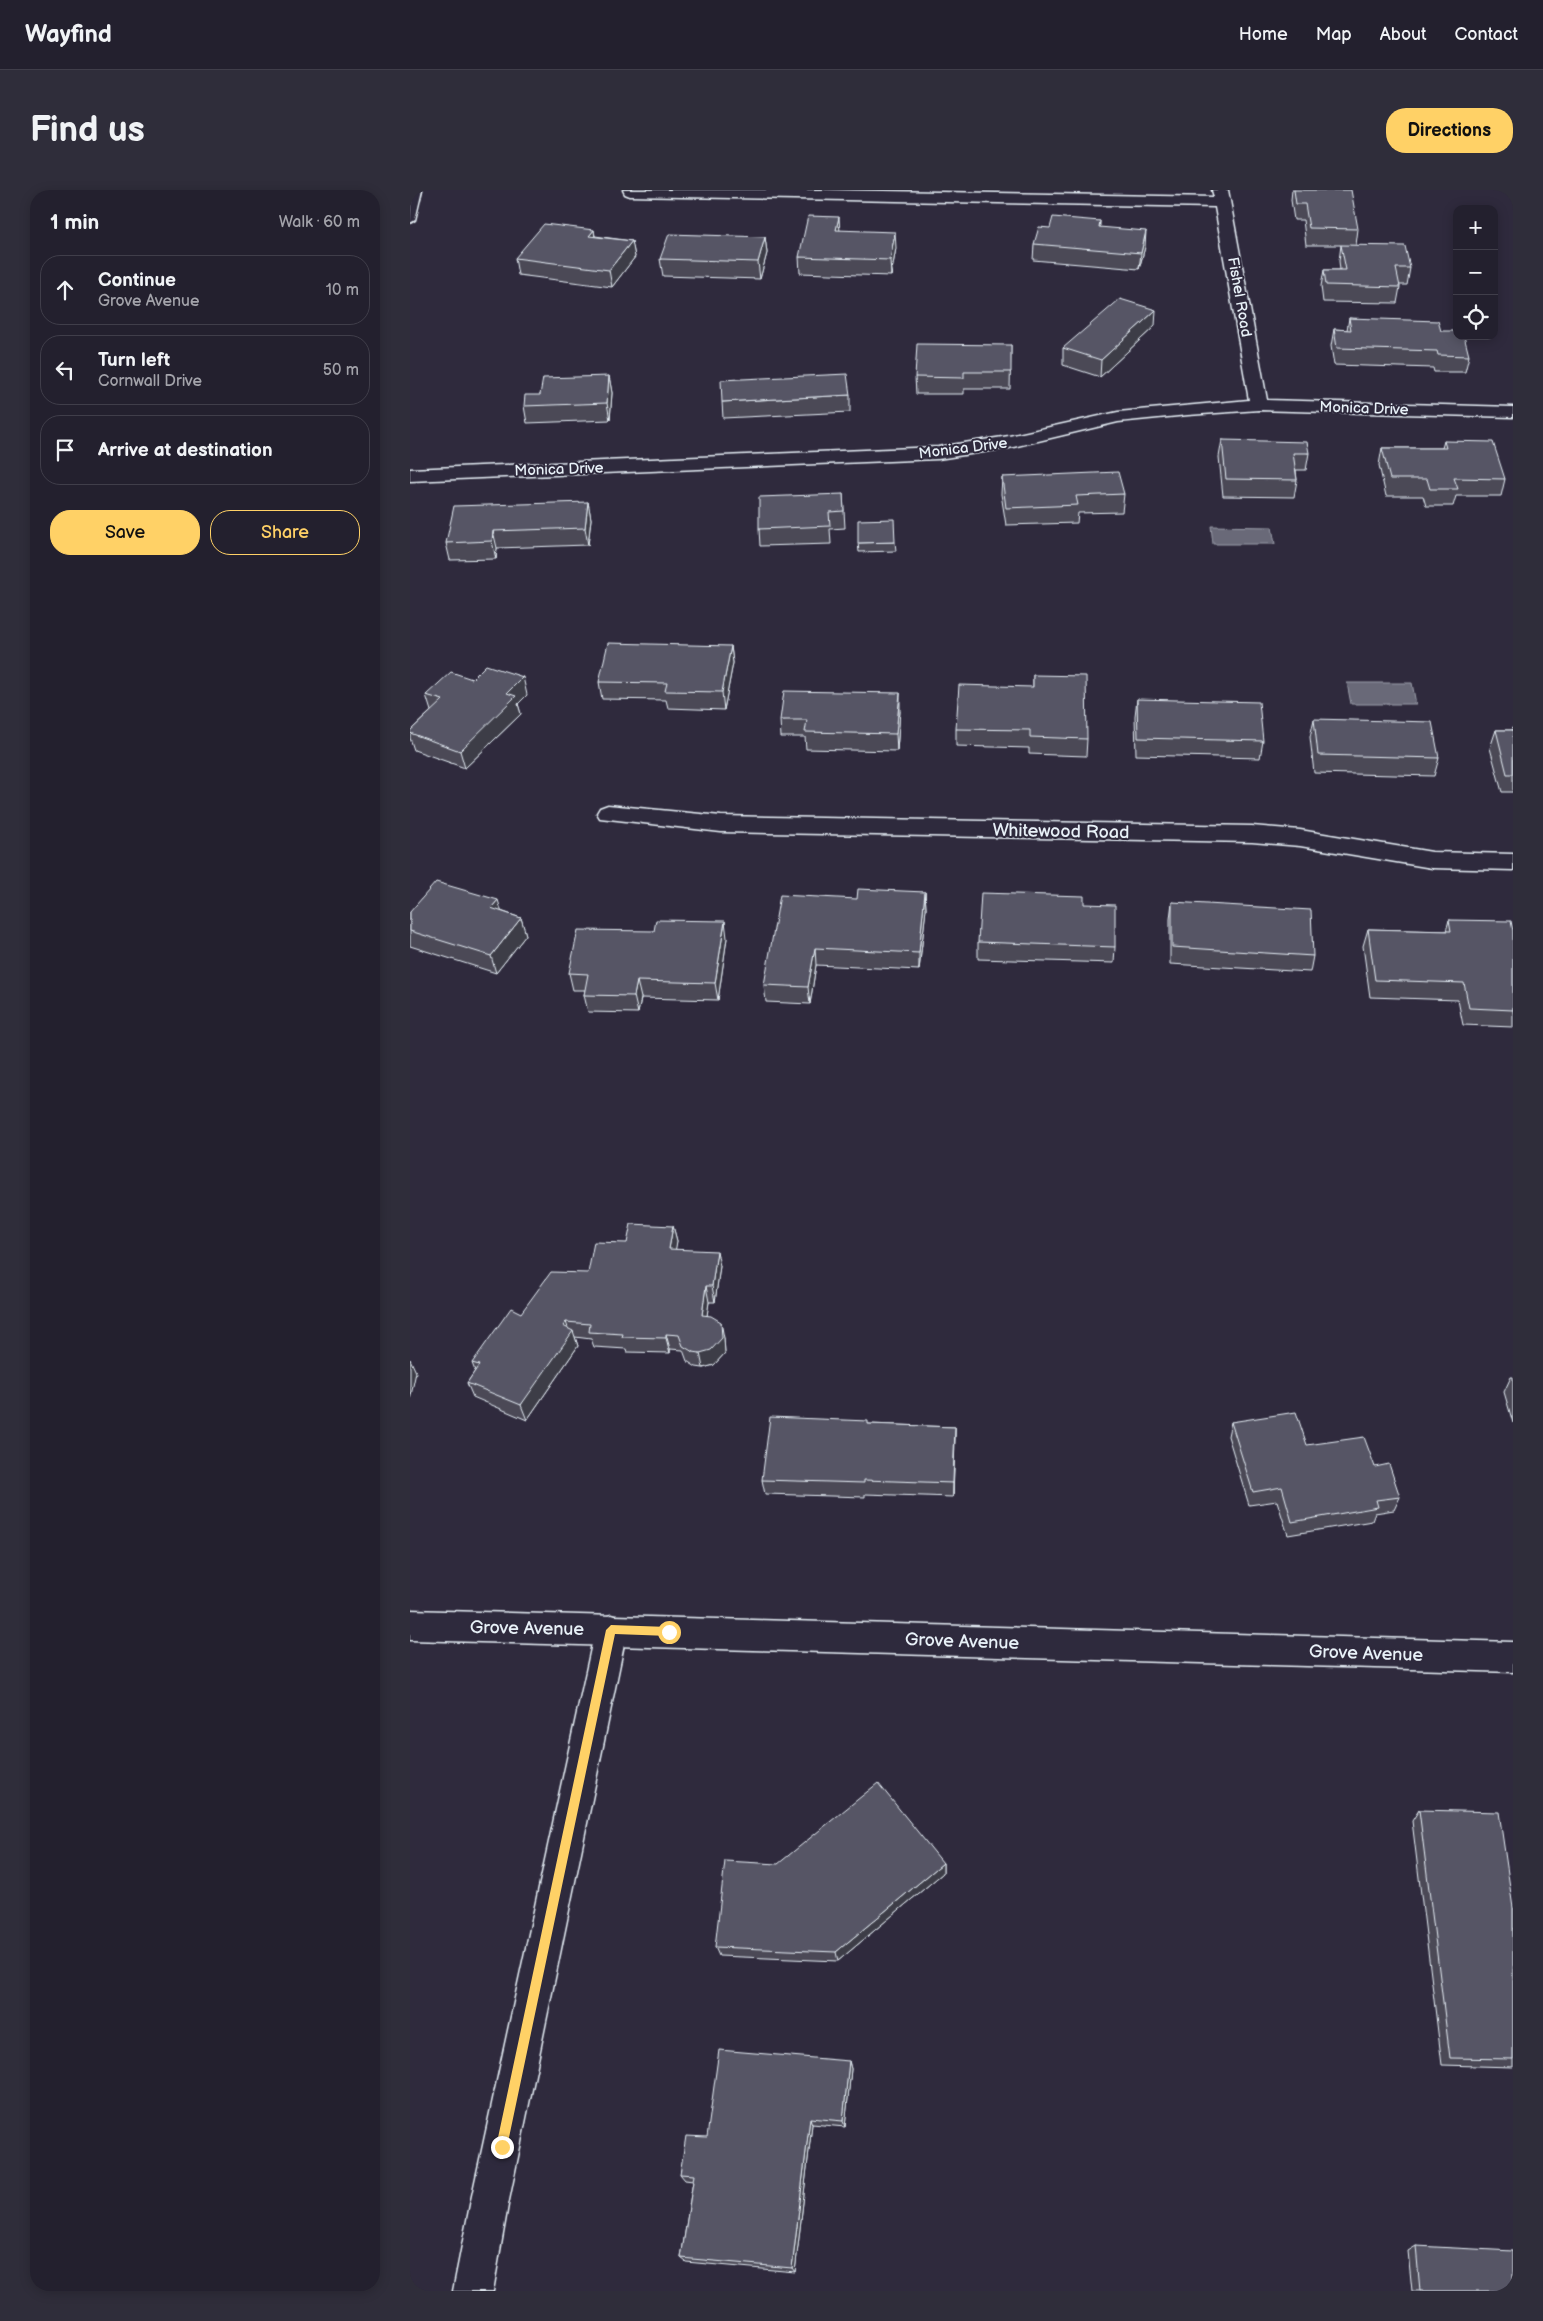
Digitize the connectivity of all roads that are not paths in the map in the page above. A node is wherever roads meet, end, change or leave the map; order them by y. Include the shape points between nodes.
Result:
1 (417, 190) edge
2 (630, 191) edge
3 (1222, 196) edge
4 (410, 220) edge
5 (1259, 405) junction
6 (1513, 412) edge
7 (410, 475) edge
8 (608, 813) dead end
9 (1513, 862) edge
10 (410, 1625) edge
11 (611, 1630) junction
12 (1513, 1658) edge
13 (473, 2291) edge

1 - 4 lane
2 - 3 street
3 - 5 street, Fishel Road
5 - 6 street, Monica Drive
5 - 7 street, Monica Drive via 1118,417 1009,442 938,453
8 - 9 street, Whitewood Road via 721,824 1252,834 1300,838 1432,860
10 - 11 street, Grove Avenue
11 - 12 street, Grove Avenue
11 - 13 street

